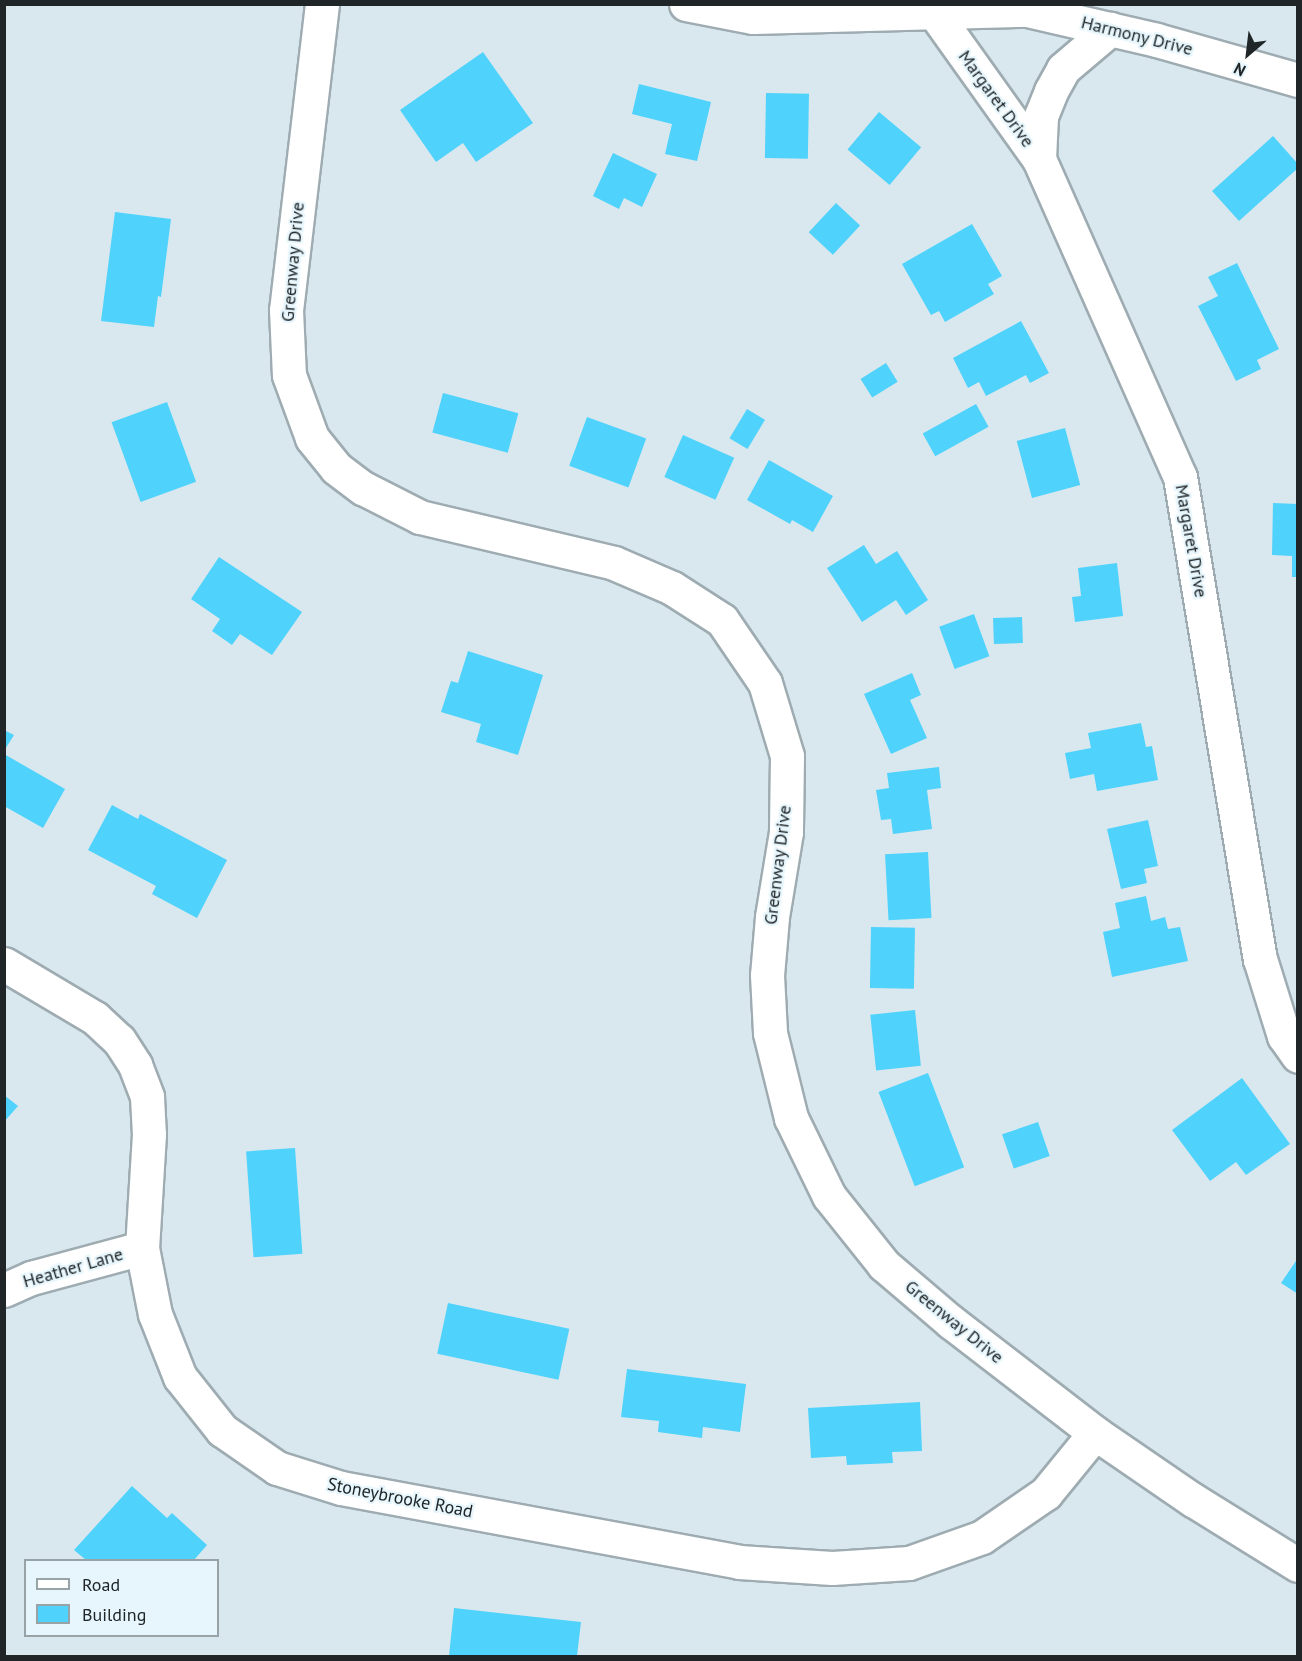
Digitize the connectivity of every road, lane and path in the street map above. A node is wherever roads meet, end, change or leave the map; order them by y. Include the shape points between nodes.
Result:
1 (322, 4) edge
2 (686, 4) edge
3 (934, 8) edge
4 (1110, 29) junction
5 (1298, 80) edge
6 (1039, 159) junction
7 (4, 964) edge
8 (1298, 1056) edge
9 (142, 1248) junction
10 (4, 1290) edge
11 (1095, 1433) junction
12 (1298, 1565) edge

1 - 11 street, Greenway Drive via 286,310 289,375 312,438 336,468 363,488 420,517 614,563 672,588 722,620 765,683 786,756 786,832 767,975 770,1033 791,1118 829,1196 884,1265
2 - 3 street, Harmony Drive via 753,17
3 - 4 street, Harmony Drive via 1027,10
3 - 6 street, Margaret Drive
4 - 5 street, Harmony Drive
4 - 6 street via 1063,69 1041,116
6 - 8 street, Margaret Drive via 1180,477 1260,959 1284,1036
7 - 9 street, Stoneybrooke Road via 95,1018 119,1040 135,1065 147,1097 149,1134
9 - 10 street, Heather Lane via 31,1278
9 - 11 street, Stoneybrooke Road via 155,1314 180,1377 222,1430 277,1468 341,1488 739,1562 832,1568 900,1564 982,1537 1046,1493
11 - 12 street, Greenway Drive

